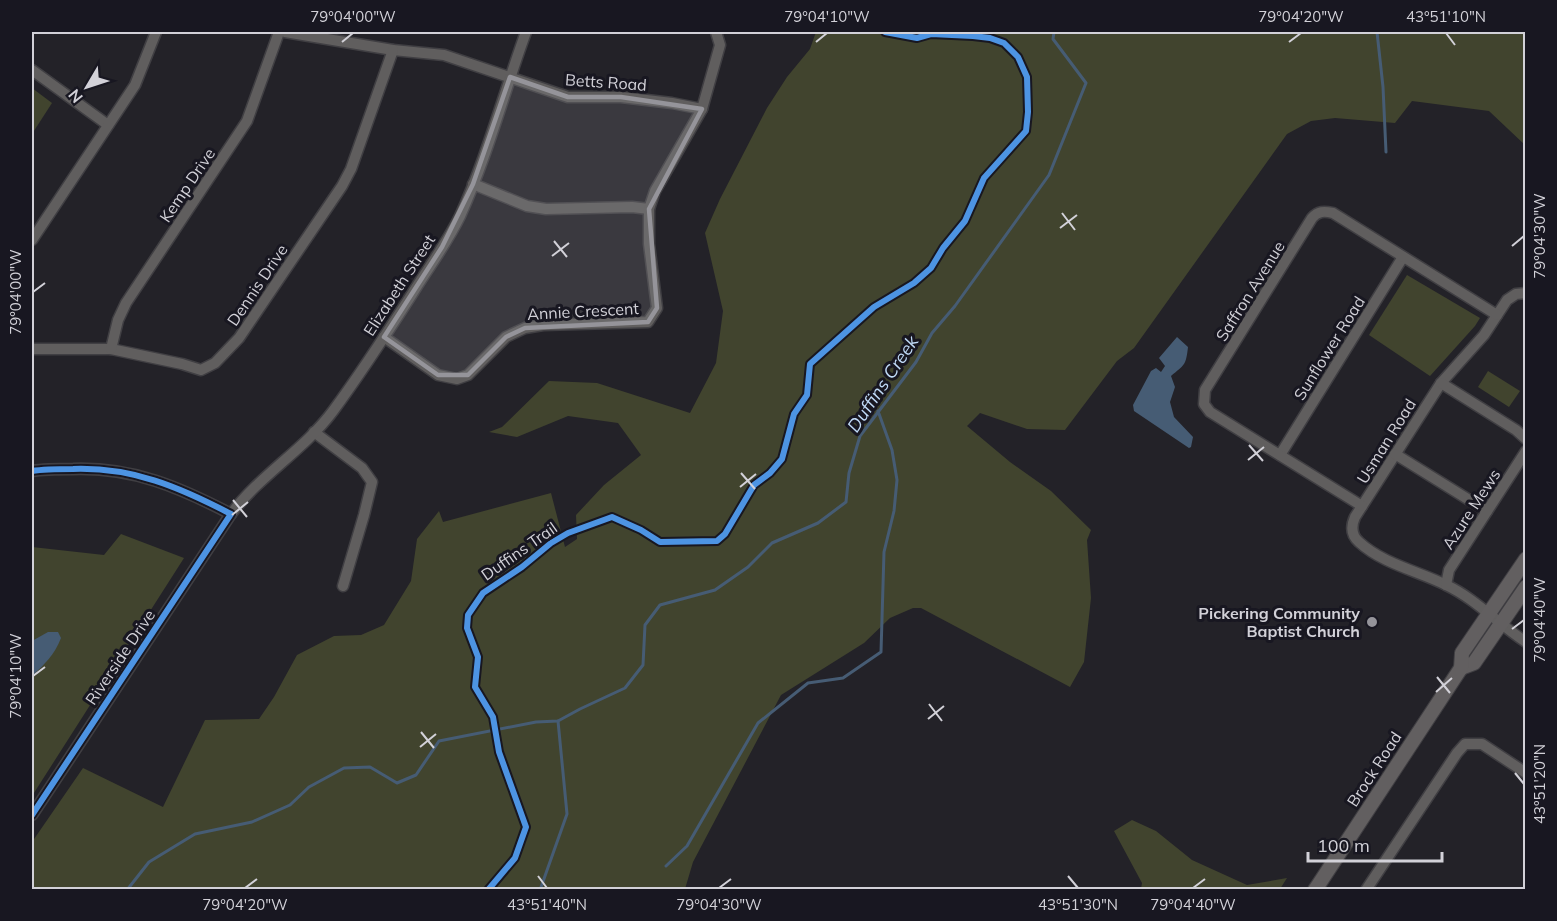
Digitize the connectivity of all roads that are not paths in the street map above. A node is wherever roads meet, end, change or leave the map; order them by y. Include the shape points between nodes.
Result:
1 (156, 32) edge
2 (279, 32) edge
3 (285, 32) edge
4 (526, 32) edge
5 (717, 32) edge
6 (393, 50) junction
7 (32, 70) edge
8 (510, 77) junction
9 (702, 110) junction
10 (108, 125) junction
11 (473, 184) junction
12 (649, 209) junction
13 (32, 240) edge
14 (1403, 257) junction
15 (1526, 293) edge
16 (1497, 315) junction
17 (384, 337) junction
18 (32, 349) edge
19 (111, 350) junction
20 (1441, 383) junction
21 (314, 432) junction
22 (1526, 439) edge
23 (1526, 451) edge
24 (1395, 454) junction
25 (1280, 455) junction
26 (32, 471) edge
27 (1362, 506) junction
28 (1487, 511) junction
29 (231, 514) junction
30 (1526, 559) edge
31 (1446, 585) junction
32 (343, 586) dead end
33 (1526, 587) edge
34 (1488, 613) junction
35 (1501, 624) junction
36 (1526, 642) edge
37 (1461, 668) junction
38 (1526, 773) edge
39 (32, 815) edge
40 (1315, 890) edge
41 (1366, 890) edge

1 - 10 street via 135,85
2 - 19 street, Kemp Drive via 247,121 126,303
3 - 6 street, Betts Road
4 - 8 street, Elizabeth Street
5 - 9 street, Annie Crescent via 720,45
6 - 8 street, Betts Road via 444,54
6 - 19 street, Dennis Drive via 346,178 239,338 215,363 201,370
7 - 10 street
8 - 9 street, Betts Road via 568,97 621,97
8 - 11 street, Elizabeth Street
9 - 12 street, Annie Crescent
10 - 13 street
11 - 12 street via 527,206
11 - 17 street, Elizabeth Street via 448,237
12 - 17 street, Annie Crescent via 657,308 648,322 525,328 506,337 468,375 457,379 438,375
14 - 16 street, Saffron Avenue
14 - 25 street, Sunflower Road
14 - 25 street, Saffron Avenue via 1333,213 1315,215 1211,380 1203,398 1210,412
15 - 16 street, Usman Road via 1511,297
16 - 20 street, Usman Road
17 - 21 street, Elizabeth Street via 332,413
18 - 19 street, Dennis Drive
20 - 22 street
20 - 24 street, Usman Road
21 - 29 street, Elizabeth Street via 262,479
21 - 32 street via 362,468 372,482
23 - 28 street, Azure Mews
24 - 27 street, Usman Road
24 - 28 street
25 - 27 street, Saffron Avenue
26 - 29 street via 97,468 138,474 187,491
27 - 31 street, Usman Road via 1352,528 1360,544
28 - 31 street, Azure Mews via 1449,570
29 - 39 street, Riverside Drive
30 - 34 main road, Brock Road
31 - 34 street
33 - 35 main road, Brock Road
34 - 35 street
34 - 37 main road, Brock Road via 1462,652
35 - 36 street
35 - 37 main road, Brock Road via 1474,663
37 - 40 main road, Brock Road
38 - 41 street via 1482,744 1465,744

